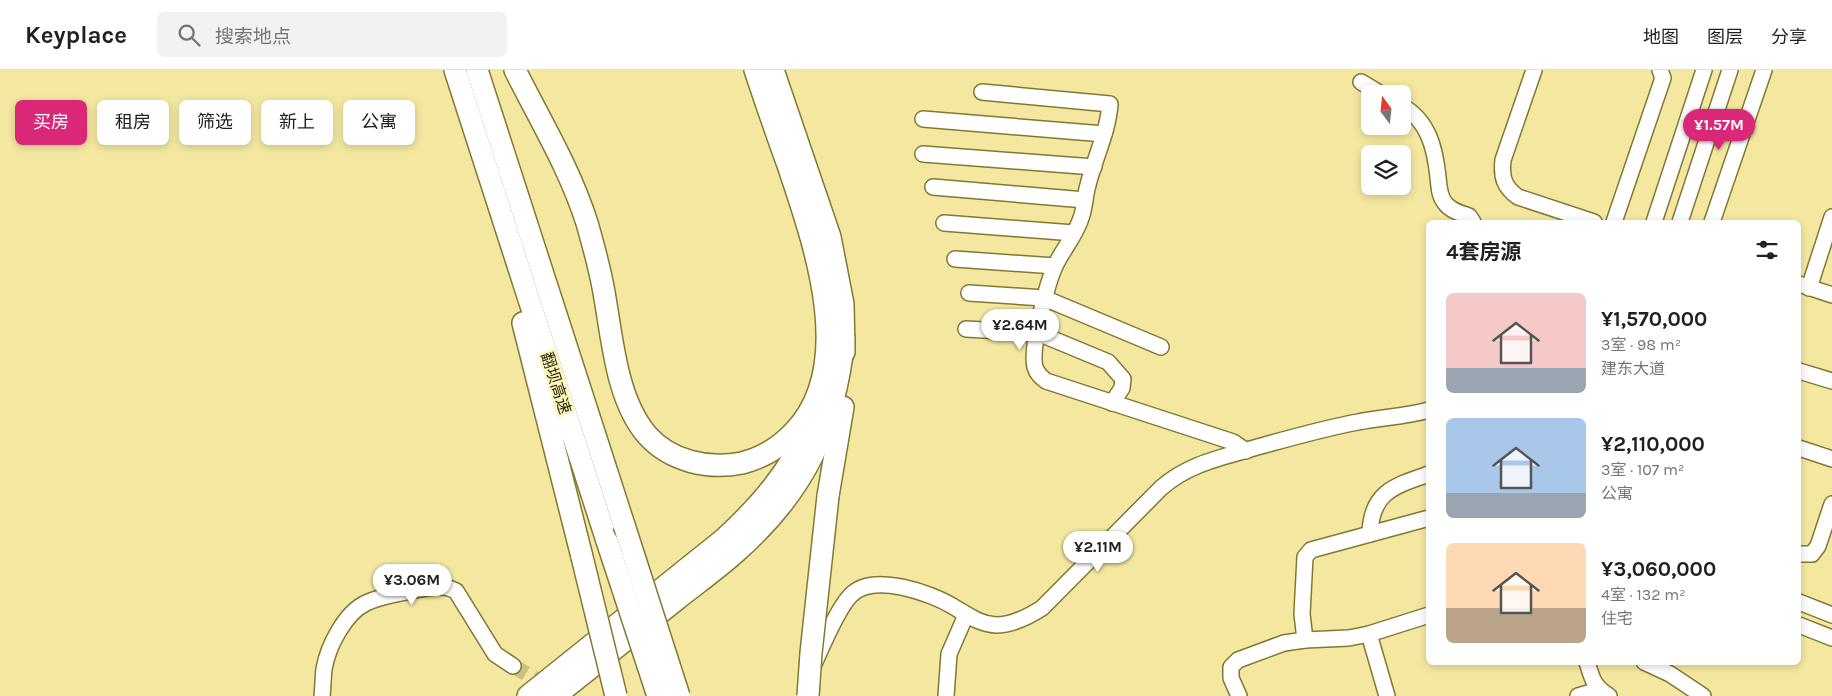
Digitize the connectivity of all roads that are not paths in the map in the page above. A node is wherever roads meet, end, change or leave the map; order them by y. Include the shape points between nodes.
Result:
1 (455, 70) edge
2 (477, 70) edge
3 (515, 70) edge
4 (755, 70) edge
5 (773, 70) edge
6 (1534, 70) edge
7 (1660, 70) edge
8 (1704, 70) edge
9 (1730, 70) edge
10 (1764, 70) edge
11 (1361, 82) dead end
12 (1366, 85) edge
13 (982, 92) dead end
14 (1411, 113) edge
15 (923, 119) dead end
16 (1104, 134) junction
17 (479, 145) junction
18 (923, 154) dead end
19 (1094, 167) junction
20 (933, 187) dead end
21 (1085, 200) junction
22 (1832, 217) edge
23 (1471, 220) edge
24 (1588, 220) edge
25 (1615, 220) edge
26 (1655, 220) edge
27 (1681, 220) edge
28 (1713, 220) edge
29 (944, 223) dead end
30 (1074, 233) junction
31 (955, 259) dead end
32 (1056, 266) junction
33 (1804, 286) edge
34 (969, 293) dead end
35 (1832, 295) edge
36 (1044, 298) junction
37 (966, 329) dead end
38 (1038, 333) junction
39 (844, 338) junction
40 (1161, 347) dead end
41 (1801, 372) edge
42 (1832, 381) edge
43 (820, 392) junction
44 (1112, 403) junction
45 (1426, 411) edge
46 (1801, 449) edge
47 (1246, 450) junction
48 (1832, 459) edge
49 (1426, 475) edge
50 (1832, 504) edge
51 (1426, 519) edge
52 (1370, 534) junction
53 (1801, 554) edge
54 (1801, 602) edge
55 (1831, 610) edge
56 (966, 615) junction
57 (1426, 617) edge
58 (1801, 626) edge
59 (1369, 634) junction
60 (1832, 638) edge
61 (1305, 640) junction
62 (1588, 665) edge
63 (1650, 665) edge
64 (513, 666) tunnel mouth
65 (1604, 693) edge
66 (322, 696) edge
67 (528, 696) edge
68 (555, 696) edge
69 (616, 696) edge
70 (658, 696) edge
71 (679, 696) edge
72 (798, 696) edge
73 (808, 696) edge
74 (946, 696) edge
75 (1239, 696) edge
76 (1387, 696) edge
77 (1578, 696) edge
78 (1703, 696) edge

1 - 17 highway, 翻坝高速
2 - 71 highway, 翻坝高速, bridge
3 - 43 highway via 560,156 586,221 603,286 623,388 636,420 647,435 661,448 696,463 715,465 754,460 787,440 806,418
4 - 43 highway via 803,209 820,272 826,303 825,363
5 - 39 highway via 830,237 843,304
6 - 24 street via 1503,160 1503,182 1518,197
7 - 25 street via 1663,78
8 - 26 street
9 - 27 street
10 - 28 street
11 - 12 street
13 - 16 street via 1110,104
14 - 23 street via 1426,129 1445,203
15 - 16 street
16 - 19 street
17 - 69 highway, bridge
17 - 70 highway, 翻坝高速, bridge
18 - 19 street
19 - 21 street
20 - 21 street
21 - 30 street
22 - 33 street
29 - 30 street
30 - 32 street
31 - 32 street
32 - 36 street
33 - 35 street
34 - 36 street
36 - 38 street
36 - 40 street
37 - 38 street
38 - 44 street via 1034,359 1040,377
38 - 44 street via 1108,362 1123,379 1122,388
39 - 68 highway via 841,370 825,429 807,467 779,509 736,553
39 - 73 highway, bridge via 845,395 828,496
41 - 42 street
43 - 67 highway via 810,425 785,473 746,519
44 - 47 street via 1233,442
45 - 47 street via 1326,429
46 - 48 street
47 - 56 street via 1209,460 1171,479 1050,600 1031,614 997,625 985,624
49 - 52 street via 1385,492 1375,505 1370,519
50 - 53 street via 1818,546 1812,554
51 - 52 street
52 - 61 street via 1307,553 1302,614
54 - 55 street
56 - 72 street via 940,600 895,585 860,588 842,608
56 - 74 street via 948,654
57 - 59 street
58 - 60 street
59 - 61 street
59 - 76 street
61 - 75 street via 1284,643 1238,660 1231,667 1231,678
62 - 65 street via 1592,679
63 - 78 street
64 - 66 street via 495,654 456,591 449,587 431,587 380,598 365,603 352,613 334,639 324,667
65 - 77 street

